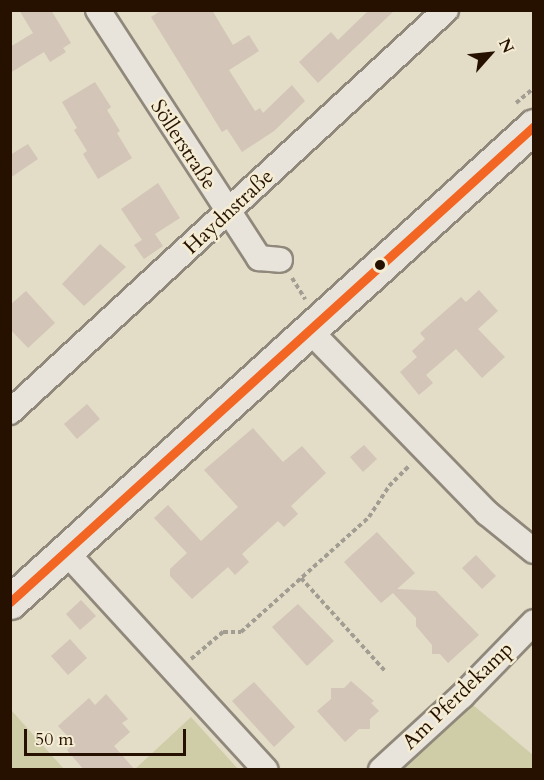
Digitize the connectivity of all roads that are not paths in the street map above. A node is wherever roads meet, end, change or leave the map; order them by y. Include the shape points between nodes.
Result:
1 (98, 10) edge
2 (446, 10) edge
3 (534, 126) edge
4 (227, 213) junction
5 (280, 260) road end
6 (315, 327) junction
7 (10, 412) edge
8 (65, 551) junction
9 (534, 551) edge
10 (10, 602) edge
11 (534, 622) edge
12 (266, 770) edge
13 (381, 770) edge

1 - 4 street, Söllerstraße
2 - 4 street, Haydnstraße
3 - 6 street
4 - 5 street, Söllerstraße via 260,258
4 - 7 street, Haydnstraße
6 - 8 street
6 - 9 street via 487,513
8 - 10 street
8 - 12 street
11 - 13 street, Am Pferdekamp via 462,696

